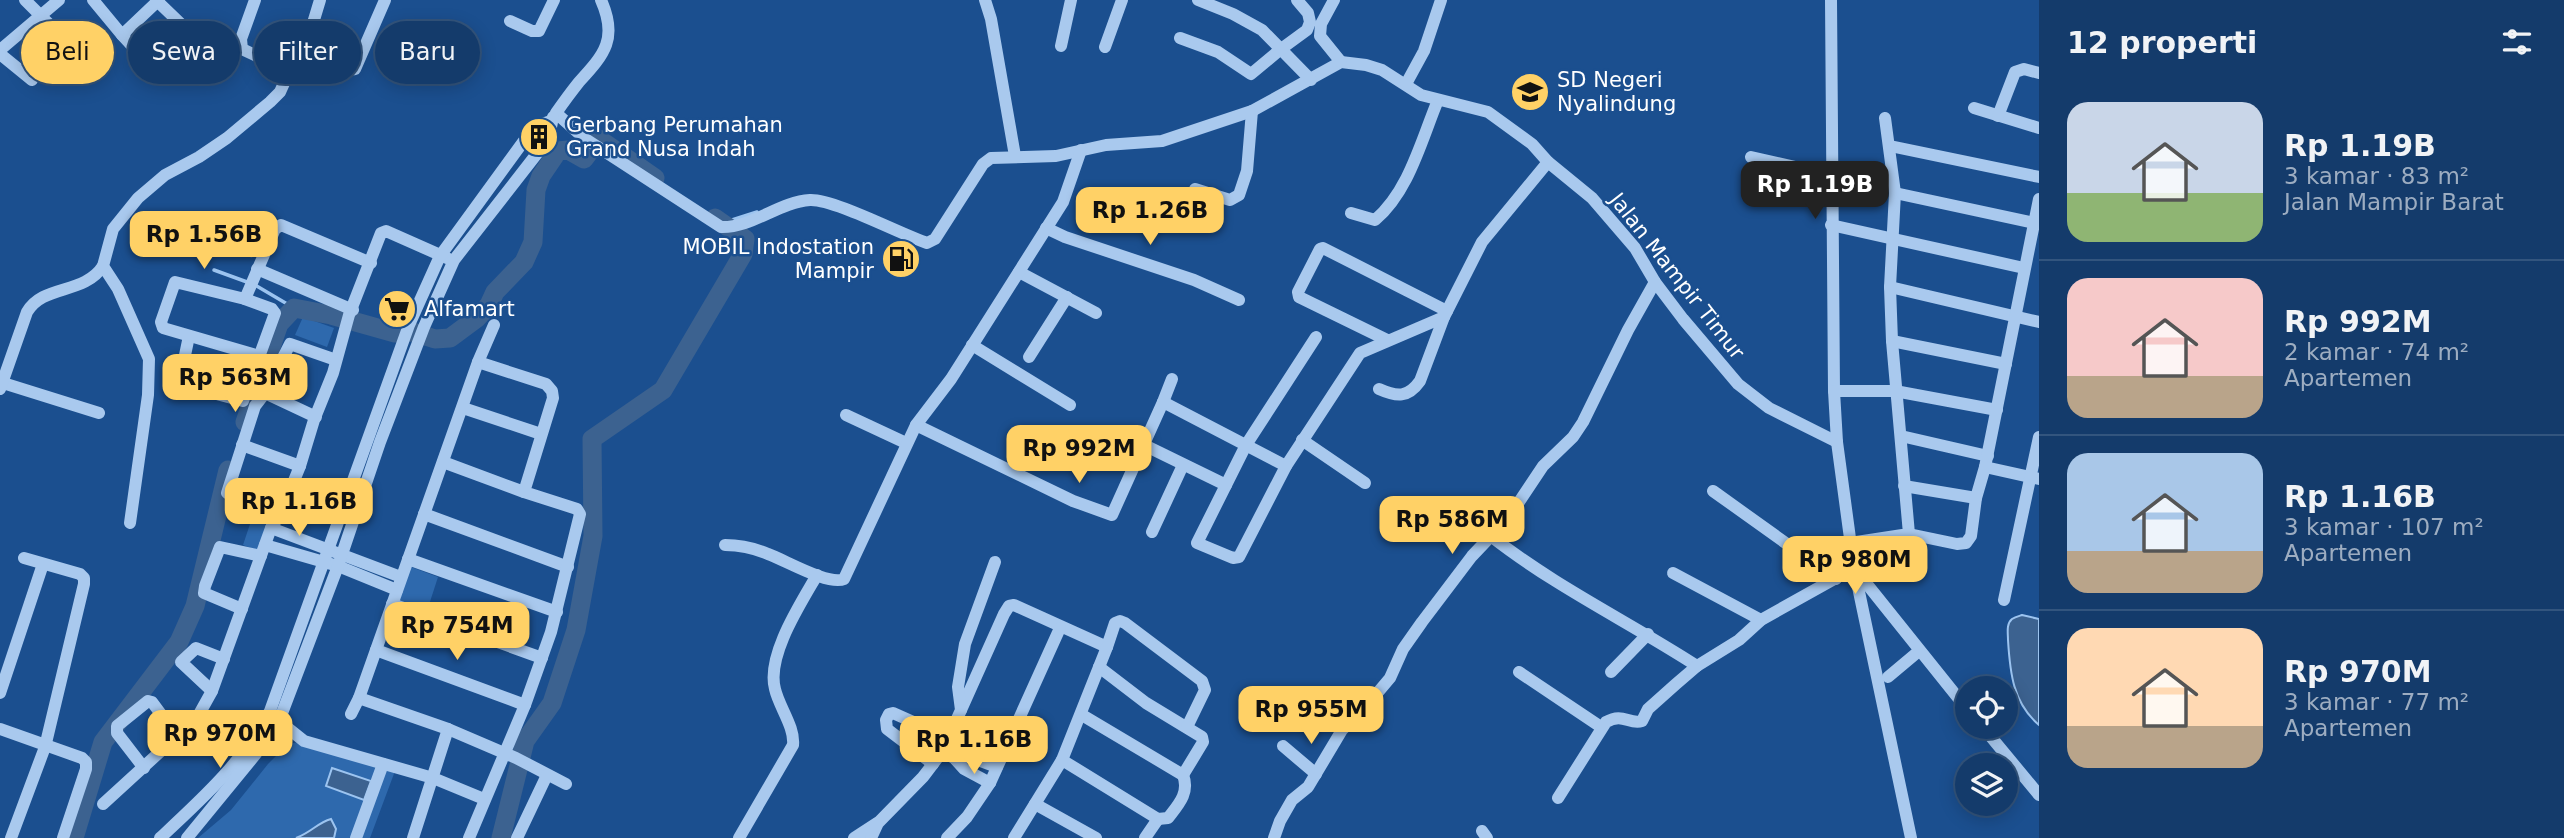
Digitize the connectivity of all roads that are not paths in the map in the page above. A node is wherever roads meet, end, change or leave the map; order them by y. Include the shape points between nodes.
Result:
1 (26, 0) edge
2 (59, 0) edge
3 (93, 0) edge
4 (254, 0) edge
5 (320, 0) edge
6 (554, 0) edge
7 (601, 0) edge
8 (985, 0) edge
9 (1070, 0) edge
10 (1122, 0) edge
11 (1198, 0) edge
12 (1297, 0) edge
13 (1334, 0) edge
14 (1441, 0) edge
15 (1831, 0) edge
16 (158, 1) edge
17 (379, 2) edge
18 (41, 16) junction
19 (46, 21) edge
20 (178, 21) edge
21 (312, 21) edge
22 (510, 22) dead end
23 (122, 34) junction
24 (1180, 38) dead end
25 (128, 41) edge
26 (1061, 46) dead end
27 (1105, 47) dead end
28 (1281, 49) junction
29 (0, 52) edge
30 (361, 52) edge
31 (254, 55) edge
32 (1341, 62) junction
33 (21, 70) edge
34 (2039, 74) edge
35 (1311, 80) junction
36 (286, 84) edge
37 (1406, 84) junction
38 (1438, 100) junction
39 (1974, 108) dead end
40 (1252, 111) junction
41 (1998, 116) junction
42 (553, 117) junction
43 (1885, 118) dead end
44 (2039, 128) edge
45 (1890, 146) junction
46 (1081, 150) junction
47 (1015, 156) junction
48 (1751, 158) dead end
49 (1548, 162) junction
50 (1831, 175) junction
51 (2039, 177) edge
52 (1195, 189) dead end
53 (1895, 193) junction
54 (2039, 199) edge
55 (1351, 213) dead end
56 (2034, 223) junction
57 (1831, 225) junction
58 (1046, 228) junction
59 (1894, 237) junction
60 (439, 256) junction
61 (454, 260) junction
62 (371, 263) junction
63 (103, 265) junction
64 (2024, 268) junction
65 (257, 269) junction
66 (1019, 272) junction
67 (1655, 282) junction
68 (1890, 287) junction
69 (1067, 297) junction
70 (245, 299) junction
71 (1239, 300) dead end
72 (351, 312) junction
73 (1096, 313) dead end
74 (1446, 314) junction
75 (2015, 317) junction
76 (2039, 322) edge
77 (494, 325) dead end
78 (189, 337) junction
79 (1316, 337) dead end
80 (1387, 340) junction
81 (1892, 341) junction
82 (972, 345) junction
83 (259, 356) junction
84 (1028, 357) dead end
85 (337, 360) junction
86 (478, 362) junction
87 (2006, 364) junction
88 (1172, 379) dead end
89 (1, 386) edge
90 (1379, 389) dead end
91 (1834, 391) junction
92 (1895, 391) junction
93 (265, 393) junction
94 (1163, 402) junction
95 (1070, 405) dead end
96 (463, 408) junction
97 (1997, 410) junction
98 (99, 413) dead end
99 (846, 415) dead end
100 (316, 417) junction
101 (916, 425) junction
102 (541, 434) junction
103 (1901, 436) junction
104 (2039, 437) edge
105 (374, 440) junction
106 (1302, 440) junction
107 (1837, 442) junction
108 (906, 443) junction
109 (1142, 444) junction
110 (243, 445) junction
111 (1247, 445) junction
112 (1987, 461) junction
113 (443, 462) junction
114 (1183, 465) junction
115 (300, 466) junction
116 (1286, 466) junction
117 (2035, 478) edge
118 (1365, 483) dead end
119 (1226, 485) junction
120 (1904, 486) junction
121 (1713, 491) dead end
122 (524, 492) junction
123 (1976, 498) junction
124 (281, 513) junction
125 (424, 514) junction
126 (130, 523) dead end
127 (271, 528) junction
128 (1152, 532) dead end
129 (1909, 534) junction
130 (1492, 537) junction
131 (1850, 543) junction
132 (725, 545) dead end
133 (263, 550) junction
134 (24, 558) dead end
135 (333, 559) junction
136 (408, 559) junction
137 (995, 562) dead end
138 (43, 564) junction
139 (568, 567) junction
140 (1854, 568) junction
141 (1673, 573) dead end
142 (817, 575) junction
143 (1836, 579) junction
144 (399, 583) junction
145 (2004, 600) dead end
146 (391, 604) junction
147 (242, 609) junction
148 (557, 612) junction
149 (1761, 620) junction
150 (1060, 628) junction
151 (1648, 634) junction
152 (1107, 647) junction
153 (376, 650) junction
154 (1919, 651) junction
155 (541, 657) junction
156 (224, 659) junction
157 (1697, 666) junction
158 (1099, 667) junction
159 (1519, 672) dead end
160 (1611, 672) dead end
161 (1888, 677) dead end
162 (212, 691) junction
163 (0, 693) edge
164 (1955, 694) edge
165 (359, 698) junction
166 (525, 705) junction
167 (961, 710) junction
168 (351, 714) dead end
169 (1082, 715) junction
170 (279, 721) junction
171 (1186, 727) junction
172 (1601, 727) junction
173 (0, 729) edge
174 (448, 729) junction
175 (178, 737) junction
176 (949, 738) junction
177 (1993, 739) edge
178 (1283, 746) dead end
179 (45, 747) junction
180 (942, 752) junction
181 (954, 758) junction
182 (515, 759) junction
183 (1062, 760) junction
184 (383, 764) junction
185 (933, 764) junction
186 (997, 766) junction
187 (144, 768) junction
188 (1316, 774) junction
189 (547, 775) junction
190 (1183, 775) junction
191 (433, 778) junction
192 (990, 783) junction
193 (565, 784) dead end
194 (2039, 796) edge
195 (1558, 798) dead end
196 (484, 799) junction
197 (103, 804) dead end
198 (1035, 804) junction
199 (1158, 819) junction
200 (878, 823) junction
201 (11, 838) edge
202 (63, 838) edge
203 (160, 838) edge
204 (187, 838) edge
205 (356, 838) edge
206 (413, 838) edge
207 (469, 838) edge
208 (517, 838) edge
209 (739, 838) edge
210 (854, 838) edge
211 (871, 838) edge
212 (947, 838) edge
213 (1014, 838) edge
214 (1096, 838) edge
215 (1145, 838) edge
216 (1274, 838) edge
217 (1911, 838) edge

1 - 18 street
2 - 18 street
3 - 23 street
4 - 31 street via 241,39 242,49
5 - 21 street
6 - 22 street via 539,31
7 - 42 street via 608,16 608,44
8 - 47 street
9 - 26 street
10 - 27 street
11 - 28 street via 1262,30
12 - 28 street via 1310,22 1307,30
13 - 32 street via 1320,36
14 - 37 street via 1424,51
15 - 50 street
16 - 20 street
16 - 23 street
17 - 30 street
18 - 19 street
18 - 29 street
23 - 25 street
24 - 28 street via 1218,52 1251,74
28 - 35 street
29 - 33 street
32 - 35 street
32 - 37 street, Jalan Mampir Timur via 1374,67
34 - 41 street via 2024,69 2015,72
35 - 40 street
36 - 63 street via 227,138 165,175 138,198 113,229
37 - 38 street, Jalan Mampir Timur
38 - 49 street, Jalan Mampir Timur via 1488,113
38 - 55 street via 1410,169 1384,213 1375,220
39 - 41 street
40 - 46 street via 1162,141
40 - 52 street via 1247,171 1239,195 1230,200
41 - 44 street
42 - 47 street via 718,226 727,227 811,200 927,243 935,239 983,164 991,158
42 - 60 street via 534,127
42 - 61 street via 546,142
43 - 45 street
45 - 51 street
45 - 53 street
46 - 47 street via 1056,156
46 - 58 street via 1063,202
48 - 50 street
49 - 67 street, Jalan Mampir Timur via 1592,198 1635,248
49 - 74 street via 1482,242
50 - 57 street
53 - 56 street
53 - 59 street
54 - 56 street
56 - 64 street
57 - 59 street
57 - 91 street
58 - 66 street
58 - 71 street
59 - 64 street
59 - 68 street
60 - 61 street
60 - 62 street via 383,231
60 - 105 street via 407,330
61 - 105 street
62 - 65 street via 281,225
62 - 72 street
63 - 89 street via 74,288 41,296 32,304
63 - 126 street via 149,359
64 - 75 street
65 - 70 street
65 - 72 street
66 - 69 street
66 - 82 street
67 - 107 street, Jalan Mampir Timur via 1738,384 1769,408
67 - 130 street via 1583,422 1543,466
68 - 75 street
68 - 81 street
69 - 73 street
69 - 84 street
70 - 78 street via 176,282 161,326
70 - 83 street via 274,310
72 - 85 street
74 - 80 street
74 - 80 street via 1320,249 1299,296
74 - 90 street via 1415,388 1398,396
75 - 76 street
75 - 87 street
77 - 86 street
78 - 83 street
78 - 83 street via 179,384 241,402
79 - 111 street
80 - 106 street via 1360,353
81 - 87 street
81 - 92 street
82 - 95 street
82 - 101 street
85 - 93 street via 290,344
85 - 100 street
86 - 96 street
86 - 102 street via 550,387 553,398
87 - 97 street
88 - 94 street
89 - 98 street
91 - 92 street
91 - 107 street
92 - 97 street
92 - 103 street
93 - 100 street
93 - 110 street via 255,406
94 - 109 street
94 - 111 street
96 - 102 street
96 - 113 street
97 - 112 street
99 - 108 street
100 - 115 street
101 - 108 street
101 - 109 street via 1073,501 1112,514
102 - 122 street
103 - 112 street
103 - 120 street
104 - 117 street
105 - 135 street
106 - 116 street
106 - 118 street
107 - 131 street
108 - 142 street via 844,579 838,582
109 - 114 street
110 - 115 street
110 - 124 street via 227,493
111 - 116 street
111 - 119 street
112 - 117 street
112 - 123 street
113 - 122 street
113 - 125 street
114 - 119 street
114 - 128 street
115 - 124 street
116 - 119 street via 1237,558 1197,543
117 - 145 street
120 - 123 street
120 - 129 street
121 - 143 street
122 - 139 street via 580,511
123 - 129 street via 1966,543
124 - 127 street
125 - 136 street
125 - 139 street
127 - 133 street
127 - 135 street
129 - 131 street
130 - 151 street via 1567,590
130 - 188 street via 1472,556 1403,649 1390,678 1342,730
131 - 140 street
132 - 142 street via 766,553
133 - 135 street
133 - 147 street
133 - 147 street via 220,547 205,586 204,593
134 - 138 street
135 - 144 street
135 - 170 street
135 - 203 street via 258,733 215,787
136 - 144 street
136 - 148 street
137 - 167 street via 965,644 958,687
138 - 163 street
138 - 179 street via 84,578
139 - 148 street
140 - 143 street
140 - 154 street
140 - 217 street
141 - 149 street
142 - 209 street via 789,622 772,674 793,745
143 - 149 street
144 - 146 street
146 - 153 street
146 - 155 street
147 - 156 street
148 - 155 street
149 - 157 street
150 - 152 street
150 - 167 street via 1009,606
150 - 186 street
151 - 157 street
151 - 160 street
152 - 158 street
152 - 171 street via 1115,623 1120,621 1202,681 1205,690
153 - 165 street
153 - 166 street
154 - 161 street
154 - 164 street
155 - 166 street
156 - 162 street
156 - 162 street via 196,648 181,662
157 - 172 street via 1648,709 1642,720 1613,718
158 - 169 street
158 - 171 street
159 - 172 street
162 - 175 street via 197,718
165 - 168 street
165 - 174 street
166 - 182 street
167 - 176 street
169 - 183 street
169 - 190 street
170 - 184 street via 304,741
170 - 204 street
171 - 190 street via 1203,742
172 - 195 street
173 - 179 street
174 - 182 street
174 - 191 street
175 - 187 street
175 - 187 street via 148,701 117,726 117,733
176 - 180 street
176 - 185 street via 889,713 886,728
177 - 194 street
178 - 188 street
179 - 201 street
179 - 202 street via 86,762
180 - 181 street
180 - 185 street
181 - 186 street via 970,757
181 - 192 street
182 - 189 street
182 - 196 street
183 - 198 street
183 - 199 street
184 - 191 street
184 - 205 street
185 - 200 street
186 - 192 street
187 - 197 street
188 - 216 street via 1292,800
189 - 193 street
189 - 208 street
190 - 199 street via 1185,794 1168,818
191 - 196 street
191 - 206 street
192 - 212 street
196 - 207 street
198 - 213 street
198 - 214 street
199 - 215 street
200 - 210 street
200 - 211 street

